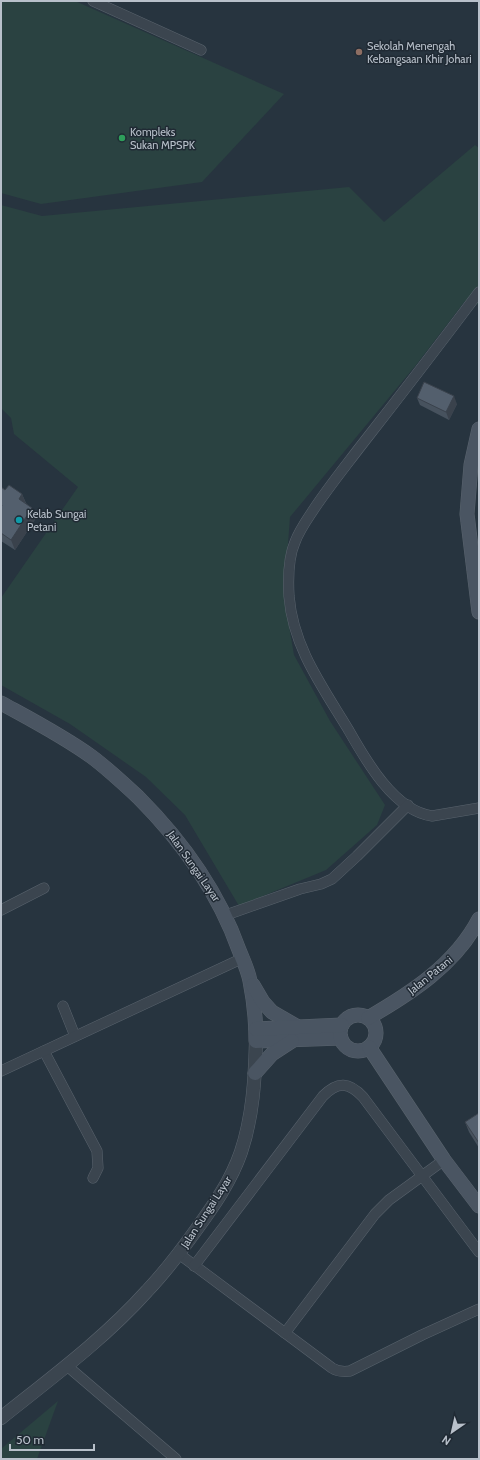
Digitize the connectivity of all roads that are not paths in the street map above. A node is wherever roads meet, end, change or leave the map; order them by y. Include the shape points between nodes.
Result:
1 (93, 1) edge
2 (201, 50) dead end
3 (479, 292) edge
4 (479, 429) edge
5 (479, 612) edge
6 (1, 703) edge
7 (408, 806) junction
8 (479, 808) edge
9 (44, 888) dead end
10 (1, 910) edge
11 (226, 915) junction
12 (479, 919) edge
13 (243, 958) junction
14 (250, 980) junction
15 (63, 1006) dead end
16 (368, 1018) junction
17 (342, 1032) junction
18 (296, 1033) junction
19 (256, 1035) junction
20 (75, 1036) junction
21 (369, 1047) junction
22 (44, 1051) junction
23 (1, 1071) edge
24 (255, 1073) junction
25 (444, 1160) junction
26 (423, 1177) junction
27 (93, 1178) dead end
28 (479, 1206) edge
29 (479, 1252) edge
30 (179, 1254) junction
31 (194, 1266) junction
32 (479, 1309) edge
33 (285, 1333) junction
34 (66, 1365) junction
35 (1, 1418) edge
36 (174, 1458) edge

1 - 2 street
3 - 7 street via 320,501 299,532 290,561 289,595 292,613 300,644 310,667 369,765 385,785
4 - 5 main road via 471,464 468,514
6 - 11 main road, Jalan Sungai Layar via 56,733 93,758 126,786 158,817 180,844 203,875
7 - 8 street via 424,815 432,816
7 - 11 street via 332,879
9 - 10 street
11 - 13 main road, Jalan Sungai Layar
12 - 16 main road, Jalan Patani via 465,942 445,964 419,986
13 - 14 main road, Jalan Sungai Layar
13 - 20 street
14 - 18 main road via 263,1002
14 - 19 main road, Jalan Sungai Layar
15 - 20 street
16 - 17 main road via 355,1015 348,1018
16 - 21 main road via 373,1023 376,1034 374,1042
17 - 18 main road
17 - 21 main road via 347,1046 353,1050
18 - 19 main road
18 - 24 main road
19 - 24 street, Jalan Sungai Layar
20 - 22 street
21 - 25 main road
22 - 23 street
22 - 27 street via 97,1151 98,1168
24 - 30 street, Jalan Sungai Layar via 248,1127 240,1153 228,1181
25 - 26 street
25 - 28 main road
26 - 29 street
26 - 31 street via 356,1089 341,1085 323,1096
26 - 33 street via 389,1200 374,1214
30 - 31 street
30 - 34 street, Jalan Sungai Layar via 133,1306
31 - 33 street
32 - 33 street via 350,1371 342,1372 336,1371
34 - 35 street, Jalan Sungai Layar
34 - 36 street

